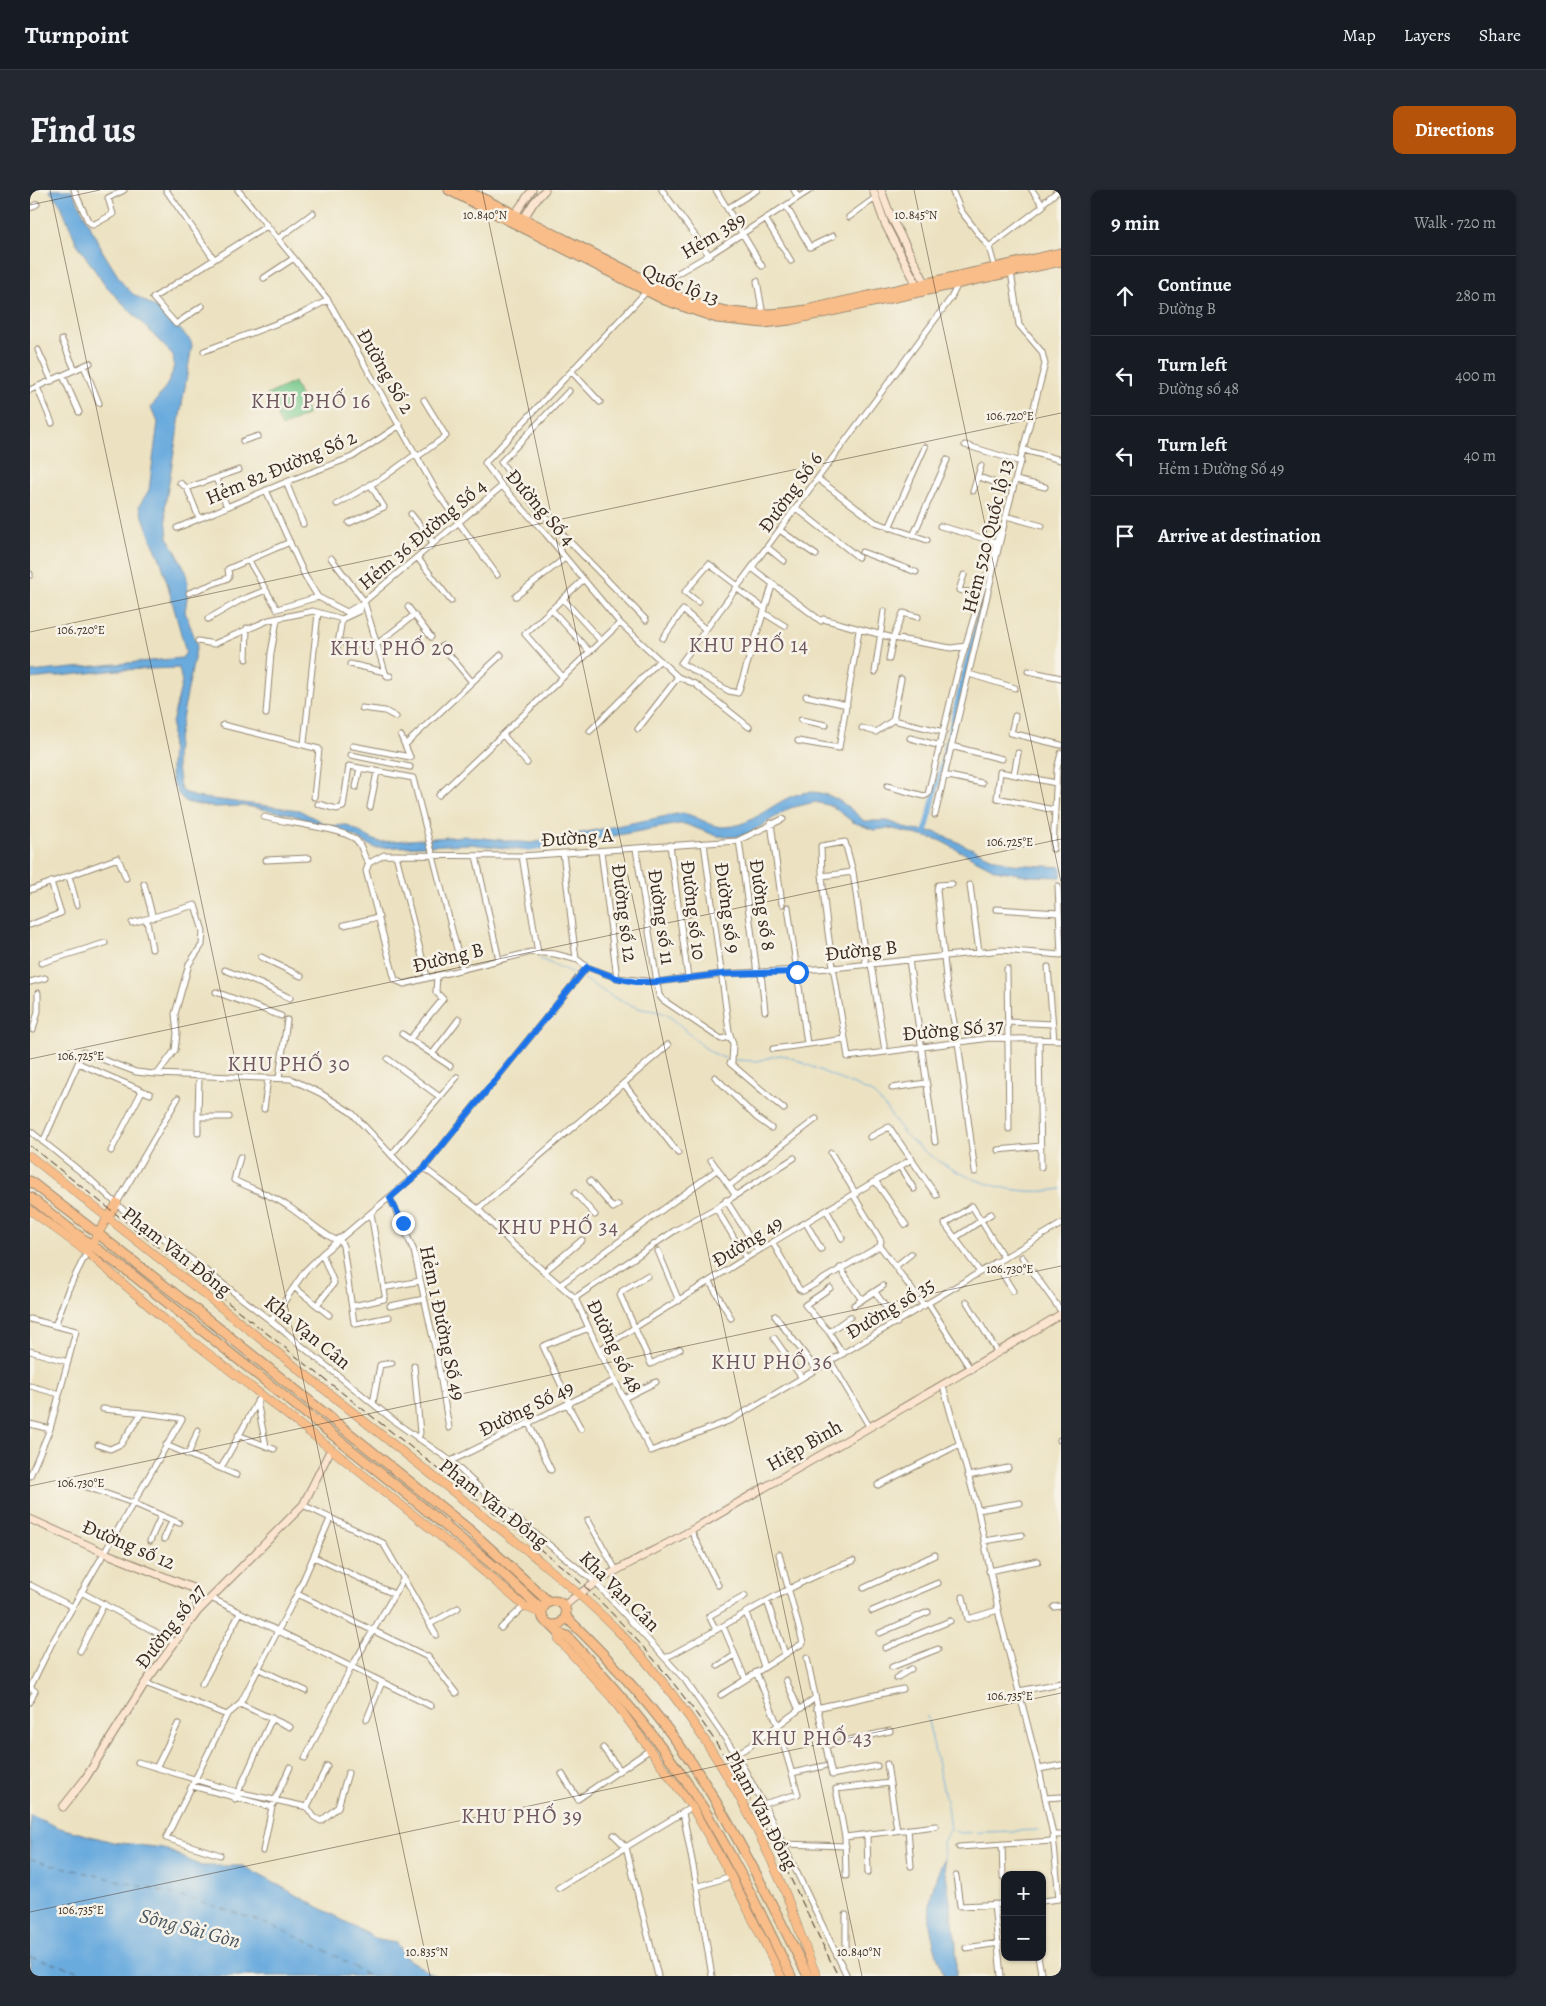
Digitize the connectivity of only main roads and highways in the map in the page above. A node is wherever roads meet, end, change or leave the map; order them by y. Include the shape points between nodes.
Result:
1 (449, 190) edge
2 (465, 190) edge
3 (512, 218) junction
4 (1061, 253) edge
5 (1061, 261) edge
6 (651, 288) junction
7 (923, 288) junction
8 (30, 1156) edge
9 (30, 1181) edge
10 (30, 1197) edge
11 (117, 1203) road end
12 (30, 1210) edge
13 (107, 1218) junction
14 (98, 1234) junction
15 (89, 1249) junction
16 (550, 1602) junction
17 (542, 1612) junction
18 (566, 1617) junction
19 (552, 1625) junction
20 (559, 1634) junction
21 (781, 1976) edge
22 (791, 1976) edge
23 (808, 1976) edge
24 (817, 1976) edge

1 - 3 highway, Quốc lộ 13
2 - 3 highway, Quốc lộ 13
3 - 6 highway, Quốc lộ 13
4 - 7 highway, Quốc lộ 13
5 - 7 highway, Quốc lộ 13 via 958,284
6 - 7 highway, Quốc lộ 13 via 704,308 732,314 763,315
6 - 7 highway, Quốc lộ 13 via 701,314 764,323 808,317
8 - 13 main road, Phạm Văn Đồng
9 - 14 highway, Phạm Văn Đồng
10 - 15 highway
11 - 13 main road
12 - 15 main road
13 - 14 main road
13 - 24 main road, Phạm Văn Đồng via 579,1593 643,1658 698,1730 755,1828 783,1888
14 - 15 main road
14 - 16 highway, Phạm Văn Đồng via 471,1531
15 - 17 highway via 134,1276 404,1492 499,1570
15 - 17 main road via 165,1320 259,1398 331,1449 524,1606
16 - 17 highway
16 - 18 highway via 558,1601 564,1606
17 - 19 highway via 545,1622
18 - 19 highway via 561,1623
18 - 23 highway, Phạm Văn Đồng via 626,1679 691,1762 759,1880
19 - 20 highway
20 - 21 main road via 559,1640 612,1698 692,1807
20 - 22 highway via 567,1636 622,1698 693,1792 738,1870

